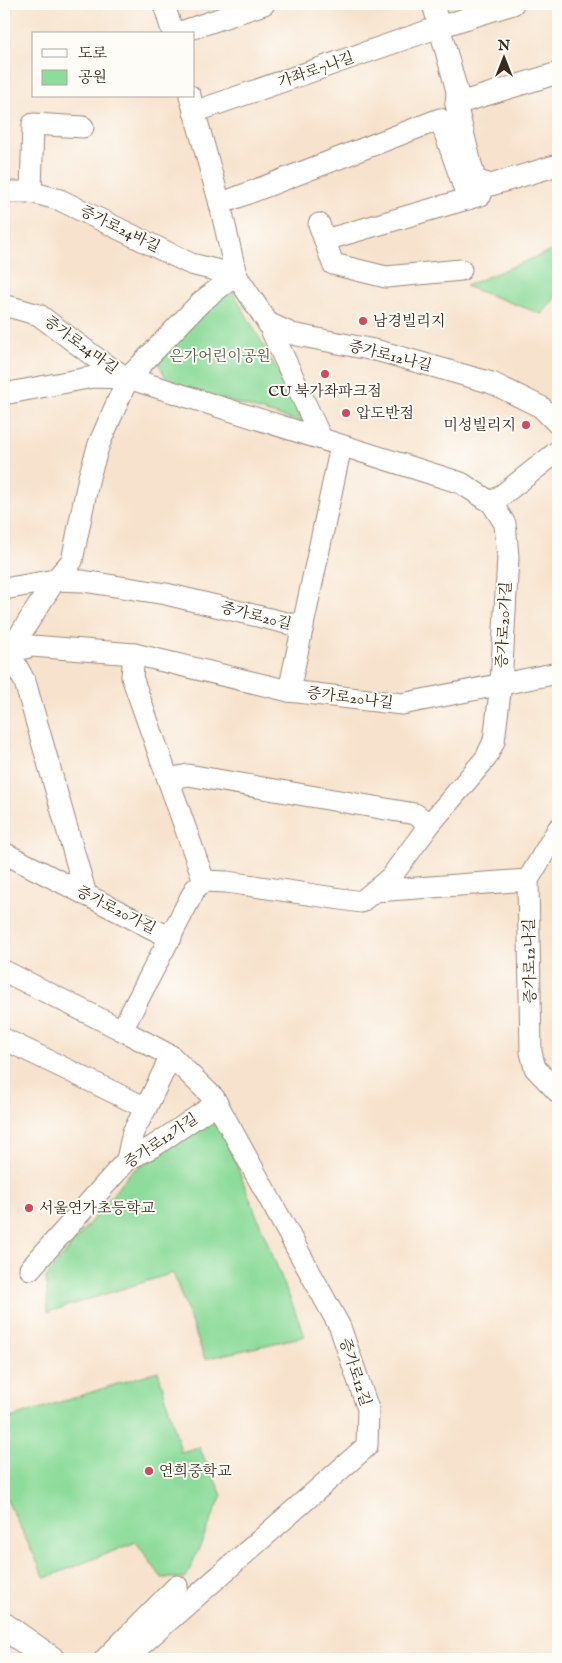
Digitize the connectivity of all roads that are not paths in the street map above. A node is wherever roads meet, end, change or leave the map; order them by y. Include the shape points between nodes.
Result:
1 (164, 4) edge
2 (264, 4) edge
3 (433, 4) edge
4 (513, 4) edge
5 (439, 27) junction
6 (173, 32) edge
7 (180, 32) edge
8 (558, 73) edge
9 (192, 104) edge
10 (456, 104) junction
11 (83, 127) dead end
12 (558, 164) edge
13 (558, 172) edge
14 (4, 192) edge
15 (31, 192) junction
16 (468, 199) junction
17 (220, 204) junction
18 (461, 270) dead end
19 (236, 275) junction
20 (4, 307) edge
21 (268, 323) junction
22 (128, 378) junction
23 (4, 394) edge
24 (558, 424) edge
25 (331, 442) junction
26 (558, 451) edge
27 (492, 503) junction
28 (55, 580) junction
29 (4, 589) edge
30 (302, 628) junction
31 (134, 654) junction
32 (6, 656) edge
33 (558, 673) edge
34 (501, 684) junction
35 (289, 690) junction
36 (168, 779) junction
37 (430, 824) junction
38 (558, 829) edge
39 (4, 853) edge
40 (528, 880) junction
41 (204, 881) junction
42 (375, 891) junction
43 (86, 895) junction
44 (171, 938) junction
45 (4, 971) edge
46 (122, 1030) junction
47 (4, 1039) edge
48 (171, 1056) junction
49 (558, 1092) edge
50 (214, 1098) junction
51 (146, 1108) junction
52 (127, 1160) junction
53 (30, 1269) dead end
54 (177, 1586) dead end
55 (4, 1626) edge
56 (51, 1659) edge
57 (105, 1659) edge
58 (125, 1659) edge

1 - 6 street
2 - 7 street
3 - 5 street
4 - 5 street, 가좌로7나길
5 - 9 street, 가좌로7나길
5 - 10 street via 457,91
8 - 10 street
9 - 17 street, 가좌로7나길
10 - 12 street via 475,180 491,186
11 - 15 street via 33,124
13 - 16 street
14 - 15 street, 증가로24바길
15 - 19 street, 증가로24바길 via 60,200 192,264
16 - 17 street via 440,119
16 - 18 street via 322,232 333,264 386,277
17 - 19 street
19 - 21 street
19 - 22 street via 201,302
20 - 22 street, 증가로24마길 via 39,315
21 - 24 street, 증가로12나길 via 292,334 379,351 492,384 541,407
21 - 25 street
22 - 23 street via 92,377
22 - 25 street, 증가로20가길
22 - 28 street via 99,444 72,561
25 - 27 street, 증가로20가길 via 461,483
25 - 30 street, 증가로20길
26 - 27 street
27 - 34 street, 증가로20가길 via 505,524 508,557
28 - 29 street, 증가로20길
28 - 30 street, 증가로20길 via 83,581 166,594
28 - 32 street
30 - 35 street, 증가로20나길
31 - 32 street, 증가로20나길 via 32,646
31 - 35 street, 증가로20나길
31 - 36 street via 132,676
32 - 43 street via 25,682
33 - 34 street, 증가로20나길
34 - 35 street, 증가로20나길 via 402,704
34 - 37 street, 증가로20가길 via 494,740 486,758
36 - 37 street via 188,775 414,814
36 - 41 street
37 - 42 street, 증가로20가길 via 392,877
38 - 40 street
39 - 43 street, 증가로20가길
40 - 42 street, 증가로20가길
40 - 49 street, 증가로12나길 via 531,1052 535,1068
41 - 42 street, 증가로20가길 via 361,902
41 - 44 street, 증가로20가길 via 195,890
43 - 44 street, 증가로20가길
44 - 46 street
45 - 46 street
46 - 48 street
47 - 51 street
48 - 50 street
48 - 51 street
50 - 52 street, 증가로12가길 via 211,1107 154,1146
50 - 58 street, 증가로12길 via 340,1327 368,1409 366,1446
51 - 52 street via 132,1132
52 - 53 street, 증가로12가길
54 - 57 street
55 - 56 main road

